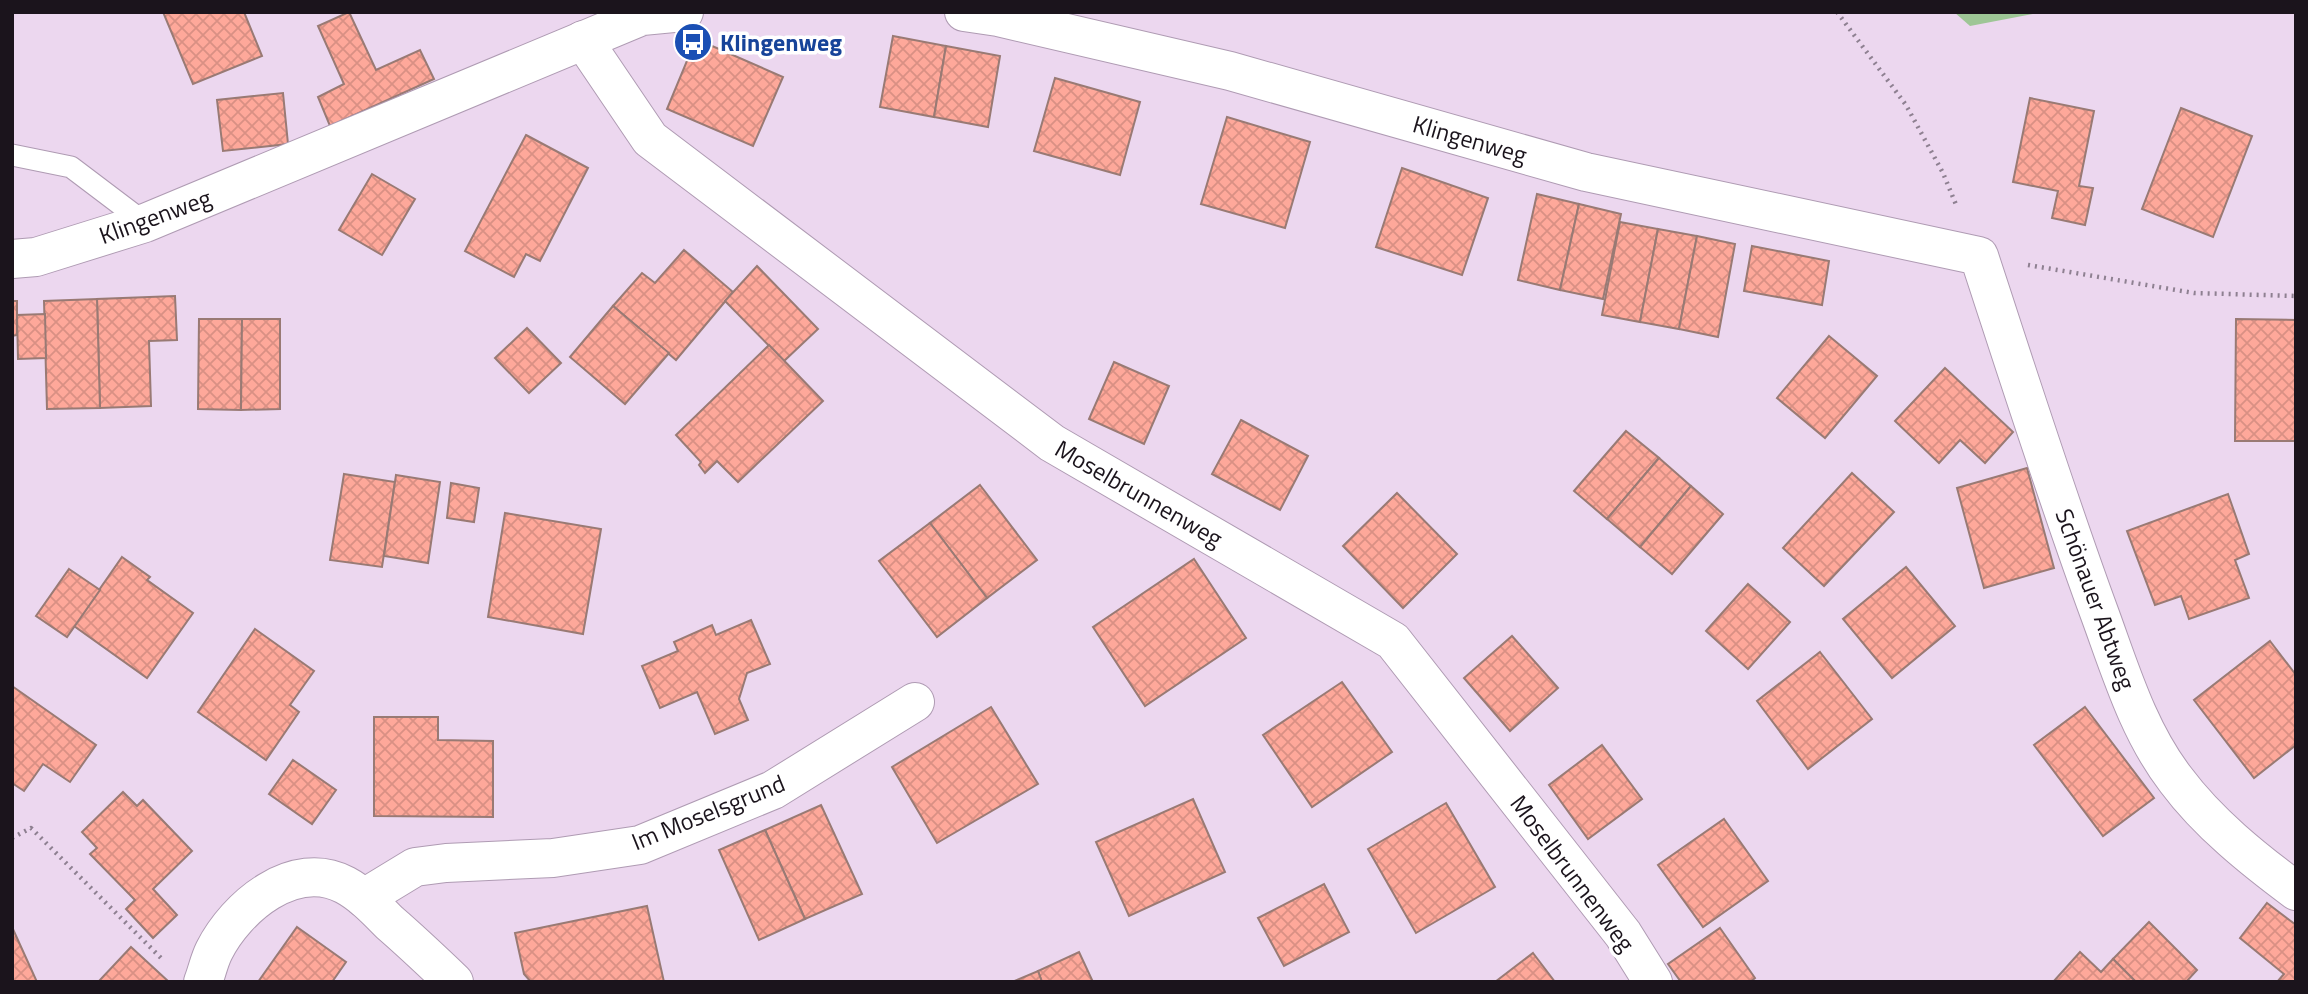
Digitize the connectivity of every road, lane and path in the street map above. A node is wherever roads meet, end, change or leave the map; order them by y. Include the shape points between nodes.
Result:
1 (684, 12) edge
2 (964, 12) edge
3 (1837, 12) edge
4 (583, 40) junction
5 (12, 155) edge
6 (145, 223) junction
7 (1979, 256) junction
8 (12, 259) edge
9 (2296, 296) edge
10 (915, 702) dead end
11 (12, 838) edge
12 (2296, 891) edge
13 (364, 898) junction
14 (165, 961) dead end
15 (203, 982) edge
16 (454, 982) edge
17 (1653, 982) edge

1 - 4 street, Klingenweg via 642,16
2 - 7 street, Klingenweg via 1230,71 1586,172
3 - 7 path via 1906,105 1943,173
4 - 6 street, Klingenweg
4 - 17 street, Moselbrunnenweg via 650,139 1052,443 1393,641 1623,933
5 - 6 lane via 71,167
6 - 8 street, Klingenweg via 36,257
7 - 9 path via 2194,293
7 - 12 street, Schönauer Abtweg via 2080,560 2149,740 2176,780 2214,822
10 - 13 street, Im Moselsgrund via 773,790 640,845 553,858 415,867
11 - 14 path via 31,828
13 - 15 street via 331,879 315,876 271,890 251,902 233,923 214,951
13 - 16 street

